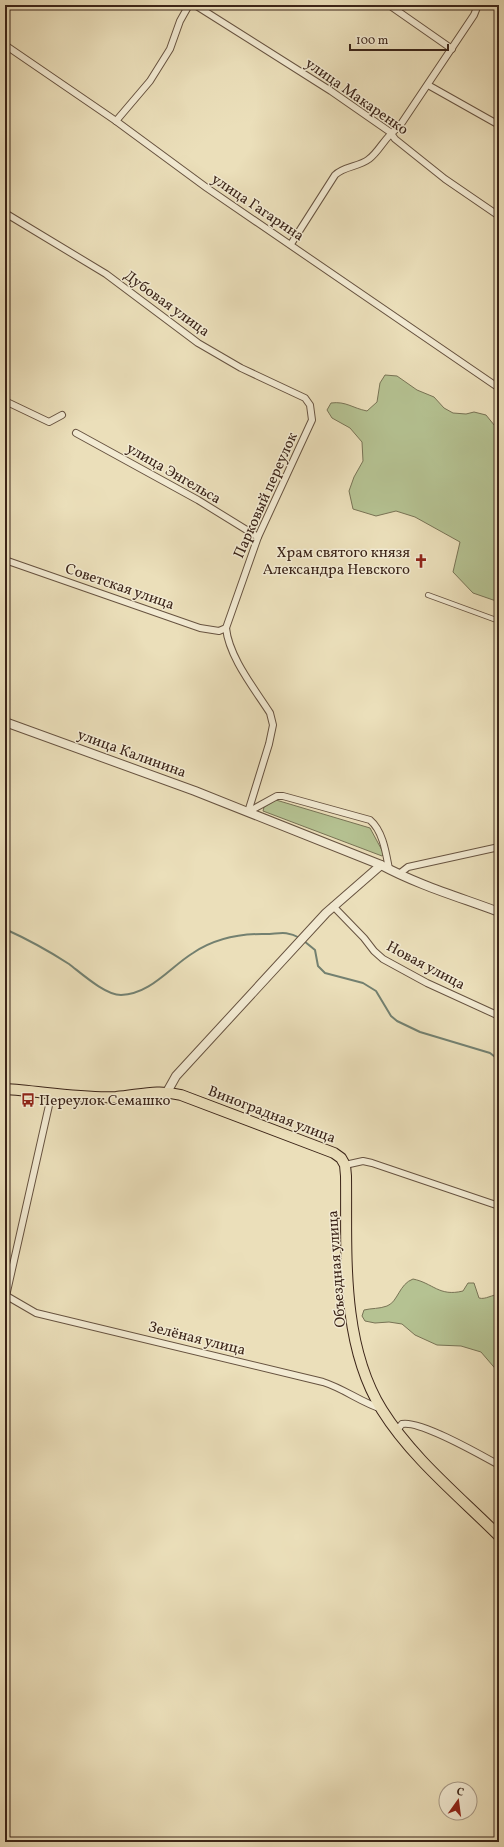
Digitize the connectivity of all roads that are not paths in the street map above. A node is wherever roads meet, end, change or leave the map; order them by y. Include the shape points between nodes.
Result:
1 (189, 5) edge
2 (195, 5) edge
3 (389, 5) edge
4 (478, 5) edge
5 (397, 7) edge
6 (5, 45) edge
7 (452, 49) junction
8 (428, 85) junction
9 (116, 121) junction
10 (499, 125) edge
11 (390, 132) junction
12 (5, 213) edge
13 (499, 216) edge
14 (291, 244) junction
15 (499, 388) edge
16 (5, 401) edge
17 (312, 412) joint
18 (62, 415) dead end
19 (76, 433) dead end
20 (258, 538) junction
21 (5, 560) edge
22 (428, 595) dead end
23 (499, 621) edge
24 (226, 628) junction
25 (5, 722) edge
26 (248, 812) junction
27 (499, 847) edge
28 (381, 865) junction
29 (389, 869) junction
30 (399, 874) junction
31 (333, 906) junction
32 (499, 912) edge
33 (499, 1016) edge
34 (5, 1089) edge
35 (52, 1092) junction
36 (167, 1092) junction
37 (345, 1165) junction
38 (499, 1206) edge
39 (5, 1296) edge
40 (382, 1409) junction
41 (397, 1430) junction
42 (499, 1464) edge
43 (499, 1536) edge

1 - 9 street via 170,49 150,81
2 - 11 street, улица Макаренко via 331,91
3 - 5 street
4 - 7 street
5 - 7 street
6 - 9 street, улица Гагарина
7 - 8 street
8 - 10 street
8 - 11 street via 399,126
9 - 14 street, улица Гагарина via 207,188
11 - 13 street, улица Макаренко via 395,139 445,179
11 - 14 street via 369,159 340,170 335,175
12 - 17 street, Дубовая улица via 106,274 198,343 241,368 305,398
14 - 15 street, улица Гагарина
16 - 18 street via 49,422
17 - 20 street, Парковый переулок via 312,420
19 - 20 street, улица Энгельса via 198,500
20 - 24 street, Парковый переулок
21 - 24 street, Советская улица via 200,628 219,631
22 - 23 street
24 - 26 street via 231,651 270,713 273,725
25 - 26 street, улица Калинина
26 - 28 street, улица Калинина
26 - 29 street via 277,796 284,796 370,820 376,825
27 - 30 street via 408,867
28 - 29 street, улица Калинина
28 - 31 street
29 - 30 street, улица Калинина
30 - 32 street, улица Калинина
31 - 33 street, Новая улица via 383,959
31 - 36 street via 176,1076
34 - 35 main road, Виноградная улица
35 - 36 main road, Виноградная улица via 116,1097 146,1092
35 - 39 street
36 - 37 main road, Виноградная улица via 317,1146 341,1158
37 - 38 street via 368,1162
37 - 40 main road, Объездная улица via 350,1302 357,1348 369,1383
39 - 40 street, Зелёная улица via 36,1313 323,1382
40 - 41 main road, Объездная улица
41 - 42 street via 406,1423 427,1429
41 - 43 main road, Объездная улица via 438,1477

